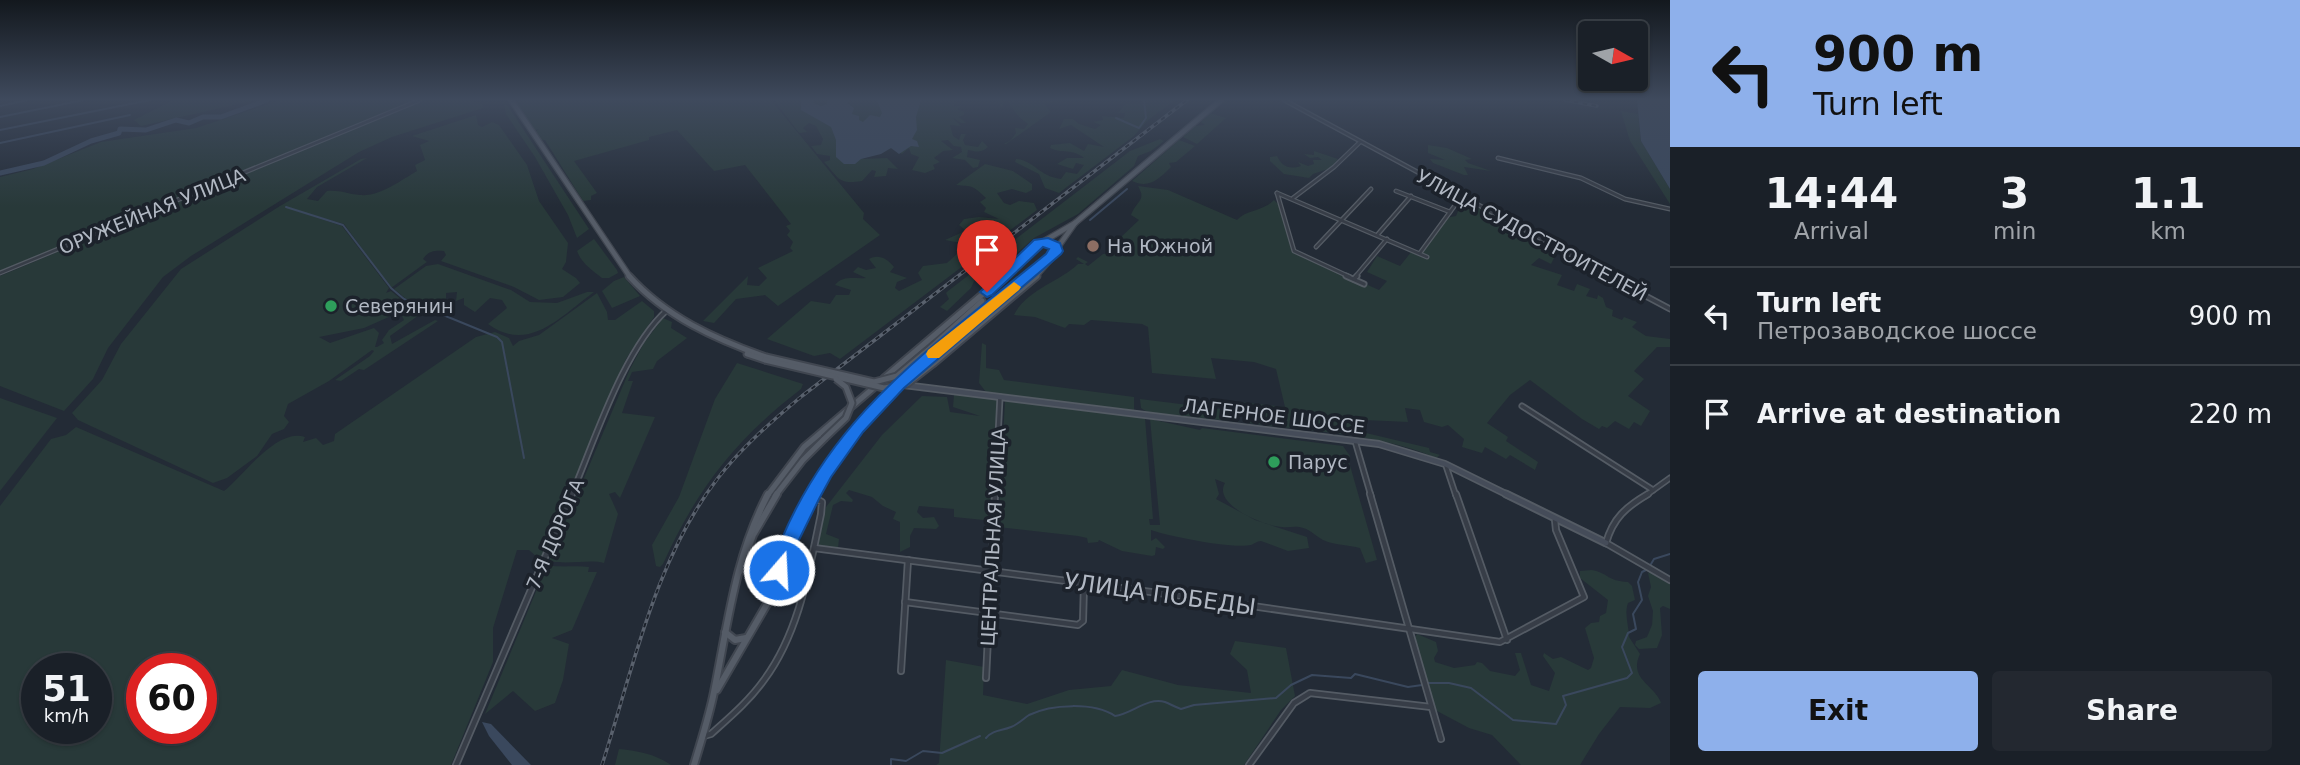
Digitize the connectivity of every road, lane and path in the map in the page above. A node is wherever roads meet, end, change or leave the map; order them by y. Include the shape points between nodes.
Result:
1 (333, 136) edge
2 (535, 136) edge
3 (1179, 136) edge
4 (1349, 136) edge
5 (1360, 142) junction
6 (1498, 158) dead end
7 (1371, 189) dead end
8 (1396, 191) dead end
9 (1411, 196) junction
10 (1461, 197) junction
11 (1293, 198) junction
12 (1670, 209) edge
13 (1450, 212) junction
14 (1342, 219) junction
15 (1075, 223) junction
16 (1378, 235) junction
17 (1387, 239) junction
18 (1039, 243) junction
19 (1317, 247) dead end
20 (1420, 253) junction
21 (1053, 255) junction
22 (1427, 257) dead end
23 (0, 273) edge
24 (1002, 279) junction
25 (1354, 279) junction
26 (1364, 284) dead end
27 (1670, 309) edge
28 (667, 310) junction
29 (765, 358) junction
30 (933, 363) joint
31 (912, 373) junction
32 (833, 377) junction
33 (898, 385) junction
34 (919, 387) junction
35 (1000, 397) junction
36 (1522, 406) dead end
37 (1354, 439) junction
38 (1445, 464) junction
39 (1670, 478) edge
40 (1653, 490) junction
41 (811, 496) junction
42 (1555, 520) junction
43 (1606, 544) junction
44 (814, 548) junction
45 (908, 560) junction
46 (992, 571) junction
47 (735, 580) junction
48 (1670, 580) edge
49 (1084, 584) junction
50 (905, 602) junction
51 (990, 613) junction
52 (724, 625) junction
53 (1408, 629) junction
54 (748, 636) junction
55 (1507, 640) junction
56 (901, 671) dead end
57 (986, 678) dead end
58 (712, 702) junction
59 (1431, 707) junction
60 (702, 737) junction
61 (1441, 739) dead end
62 (456, 765) edge
63 (694, 765) edge
64 (1249, 765) edge

1 - 23 street, ОРУЖЕЙНАЯ УЛИЦА
2 - 28 main road via 622,268
3 - 15 main road
4 - 5 street, УЛИЦА СУДОСТРОИТЕЛЕЙ
5 - 10 street, УЛИЦА СУДОСТРОИТЕЛЕЙ
5 - 11 street
6 - 12 street via 1581,178 1625,199
7 - 14 street
8 - 9 street
9 - 13 street
9 - 16 street
10 - 13 street
10 - 27 street, УЛИЦА СУДОСТРОИТЕЛЕЙ
11 - 14 street
11 - 25 street via 1277,193 1294,251
13 - 20 street
14 - 16 street
14 - 19 street
15 - 18 main road
15 - 21 main road
16 - 17 street
17 - 20 street
17 - 25 street
18 - 21 main road via 1052,244 1056,248
18 - 24 main road
20 - 22 street
21 - 30 main road via 1045,269
21 - 31 main road
24 - 29 main road, bridge via 966,318 897,376 880,381
24 - 47 main road via 792,459 755,515
25 - 26 street
28 - 29 main road via 712,340
28 - 62 street, 7-Я ДОРОГА via 630,359
29 - 32 main road, bridge
30 - 32 main road, bridge via 907,384 894,388
31 - 33 main road
31 - 34 street via 911,381
32 - 47 main road, bridge via 850,393 848,417 779,488
33 - 34 street, ЛАГЕРНОЕ ШОССЕ
33 - 41 main road via 857,427
34 - 35 street, ЛАГЕРНОЕ ШОССЕ
35 - 37 street, ЛАГЕРНОЕ ШОССЕ
35 - 46 street, ЦЕНТРАЛЬНАЯ УЛИЦА
36 - 40 street
37 - 38 street, ЛАГЕРНОЕ ШОССЕ
37 - 53 street
38 - 42 street, ЛАГЕРНОЕ ШОССЕ
38 - 55 street
39 - 40 street
40 - 43 street via 1620,510
41 - 44 street via 822,505
41 - 54 main road
42 - 43 street, ЛАГЕРНОЕ ШОССЕ
42 - 55 street via 1584,597
43 - 48 street
44 - 45 street, УЛИЦА ПОБЕДЫ
44 - 60 street via 796,619 769,673 733,714
45 - 46 street, УЛИЦА ПОБЕДЫ
45 - 50 street
46 - 49 street, УЛИЦА ПОБЕДЫ
46 - 51 street, ЦЕНТРАЛЬНАЯ УЛИЦА
47 - 52 main road
49 - 51 street via 1083,621 1078,625
49 - 53 street, УЛИЦА ПОБЕДЫ
50 - 51 street
50 - 56 street
51 - 57 street, ЦЕНТРАЛЬНАЯ УЛИЦА
52 - 54 main road via 731,639
52 - 58 main road
53 - 55 street, УЛИЦА ПОБЕДЫ
53 - 59 street
54 - 58 main road
58 - 60 main road
59 - 61 street
59 - 64 street via 1310,693 1294,703
60 - 63 main road

